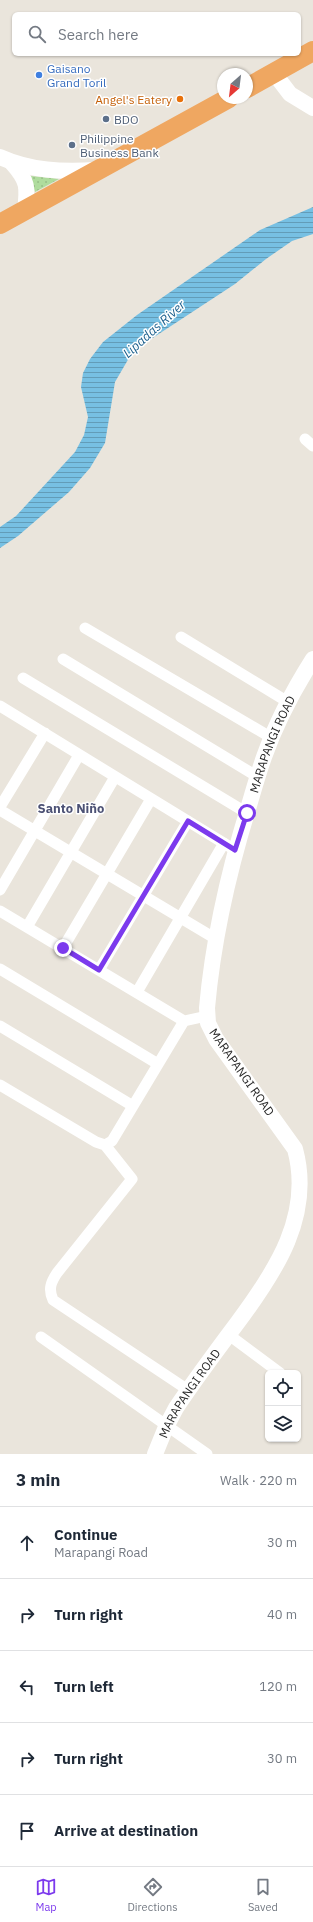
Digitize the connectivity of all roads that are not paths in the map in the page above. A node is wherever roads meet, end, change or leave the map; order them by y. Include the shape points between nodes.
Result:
1 (313, 51) edge
2 (274, 73) junction
3 (253, 85) edge
4 (218, 104) edge
5 (313, 108) edge
6 (6, 160) edge
7 (98, 170) junction
8 (25, 210) junction
9 (0, 224) edge
10 (86, 628) dead end
11 (181, 637) dead end
12 (63, 659) dead end
13 (313, 659) edge
14 (23, 678) dead end
15 (288, 702) junction
16 (0, 706) edge
17 (45, 734) junction
18 (272, 738) junction
19 (79, 755) junction
20 (115, 777) junction
21 (258, 777) junction
22 (151, 799) junction
23 (0, 808) edge
24 (247, 813) junction
25 (188, 821) junction
26 (35, 830) junction
27 (230, 847) junction
28 (71, 852) junction
29 (107, 873) junction
30 (0, 890) edge
31 (144, 895) junction
32 (0, 911) edge
33 (180, 917) junction
34 (27, 927) junction
35 (216, 938) junction
36 (63, 948) junction
37 (0, 969) edge
38 (99, 970) junction
39 (136, 992) junction
40 (207, 1016) junction
41 (184, 1021) junction
42 (1, 1028) edge
43 (158, 1064) junction
44 (0, 1085) edge
45 (133, 1106) junction
46 (105, 1145) junction
47 (229, 1335) junction
48 (41, 1338) dead end
49 (276, 1370) edge
50 (188, 1390) junction
51 (166, 1426) junction
52 (155, 1454) edge
53 (207, 1454) edge

1 - 2 highway
2 - 3 highway
2 - 5 street via 290,94
4 - 7 highway
6 - 7 street via 54,171
6 - 8 street via 26,182
7 - 8 highway
8 - 9 highway
10 - 18 street
11 - 15 street
12 - 21 street
13 - 15 street, MARAPANGI ROAD
14 - 24 street
15 - 18 street, MARAPANGI ROAD
16 - 17 street
17 - 19 street
17 - 23 street
18 - 21 street, MARAPANGI ROAD
19 - 20 street
19 - 26 street
20 - 22 street
20 - 28 street
21 - 24 street, MARAPANGI ROAD
22 - 25 street
22 - 29 street
23 - 26 street
24 - 27 street, MARAPANGI ROAD
25 - 27 street
25 - 31 street
26 - 28 street
26 - 30 street
27 - 33 street
27 - 35 street, MARAPANGI ROAD
28 - 29 street
28 - 34 street
29 - 31 street
29 - 36 street
31 - 33 street
31 - 38 street
32 - 34 street
33 - 35 street
33 - 39 street
34 - 36 street
35 - 40 street, MARAPANGI ROAD
36 - 38 street
37 - 43 street
38 - 39 street
39 - 41 street
40 - 41 street
40 - 47 street, MARAPANGI ROAD via 216,1039 295,1149 301,1163 303,1178 298,1219 291,1243
41 - 43 street
42 - 45 street
43 - 45 street
44 - 46 street
45 - 46 street via 112,1141
46 - 50 street via 132,1179 57,1273 50,1287 50,1294 53,1300
47 - 49 street
47 - 50 street, MARAPANGI ROAD
48 - 51 street
50 - 51 street, MARAPANGI ROAD
51 - 52 street, MARAPANGI ROAD
51 - 53 street

